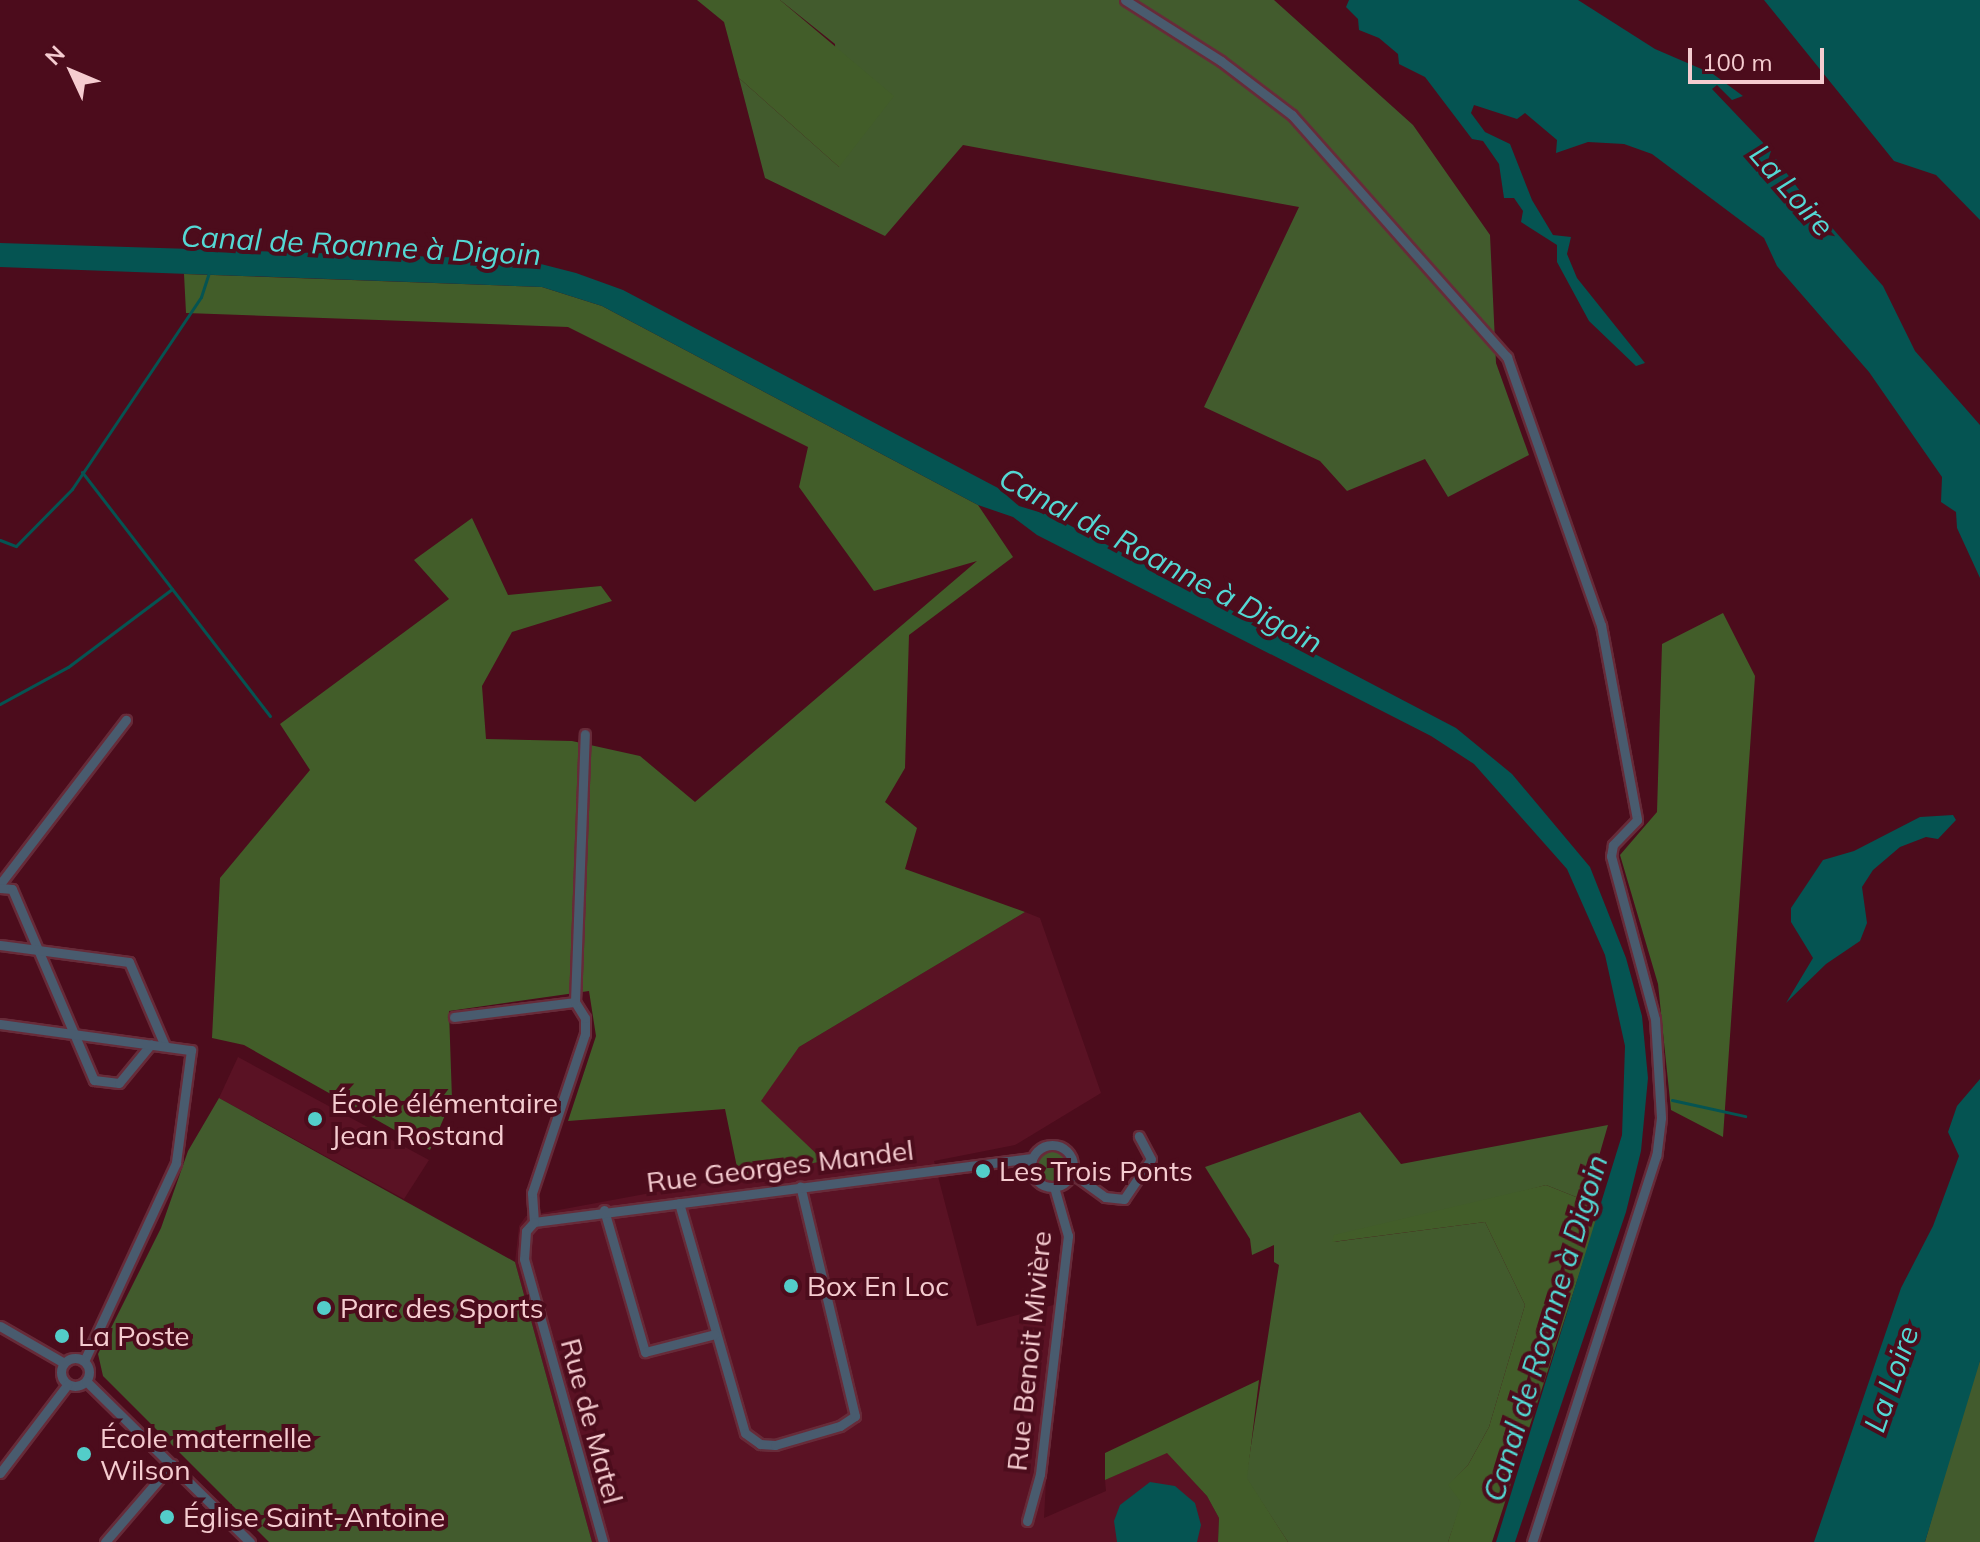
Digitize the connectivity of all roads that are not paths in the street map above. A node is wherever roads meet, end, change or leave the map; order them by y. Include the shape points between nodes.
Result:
1 (1125, 0) edge
2 (126, 720) dead end
3 (585, 734) dead end
4 (0, 886) edge
5 (0, 945) edge
6 (39, 950) junction
7 (575, 1002) junction
8 (454, 1017) dead end
9 (0, 1024) edge
10 (74, 1034) junction
11 (151, 1044) junction
12 (165, 1046) junction
13 (1139, 1136) dead end
14 (1032, 1158) junction
15 (1072, 1173) junction
16 (800, 1186) junction
17 (1054, 1187) junction
18 (679, 1203) junction
19 (604, 1210) junction
20 (534, 1222) junction
21 (0, 1326) edge
22 (715, 1334) junction
23 (84, 1361) junction
24 (64, 1363) junction
25 (86, 1381) junction
26 (67, 1385) junction
27 (172, 1464) junction
28 (0, 1473) edge
29 (1027, 1521) dead end
30 (105, 1542) edge
31 (250, 1542) edge
32 (603, 1542) edge
33 (1532, 1542) edge

1 - 33 street via 1292,115 1498,346 1516,378 1601,625 1637,820 1613,845 1616,873 1655,1019 1661,1118 1656,1156
2 - 4 street
3 - 7 street, Rue de Matel
4 - 6 street via 12,889
5 - 6 street
6 - 10 street
6 - 12 street via 129,962
7 - 8 street
7 - 20 street, Rue de Matel via 585,1018 585,1034 532,1193
9 - 10 street
10 - 11 street
10 - 11 street via 94,1080 119,1083
11 - 12 street
12 - 23 street via 191,1050 176,1163
13 - 15 street via 1151,1159 1124,1199 1105,1197
14 - 15 street, Rue Georges Mandel via 1048,1145 1063,1147 1072,1158
14 - 16 street, Rue Georges Mandel
14 - 17 street via 1033,1176
15 - 17 street
16 - 18 street, Rue Georges Mandel
16 - 22 street via 855,1416 840,1426 775,1445 760,1444 745,1433
17 - 29 street, Rue Benoit Mivière via 1068,1236 1040,1474
18 - 19 street, Rue Georges Mandel
18 - 22 street
19 - 20 street, Rue Georges Mandel
19 - 22 street via 645,1352
20 - 32 street, Rue de Matel via 526,1231 524,1259
21 - 24 street
23 - 24 street
23 - 25 street via 89,1368
24 - 26 street via 61,1372
25 - 26 street
25 - 27 street
26 - 28 street
27 - 30 street
27 - 31 street

